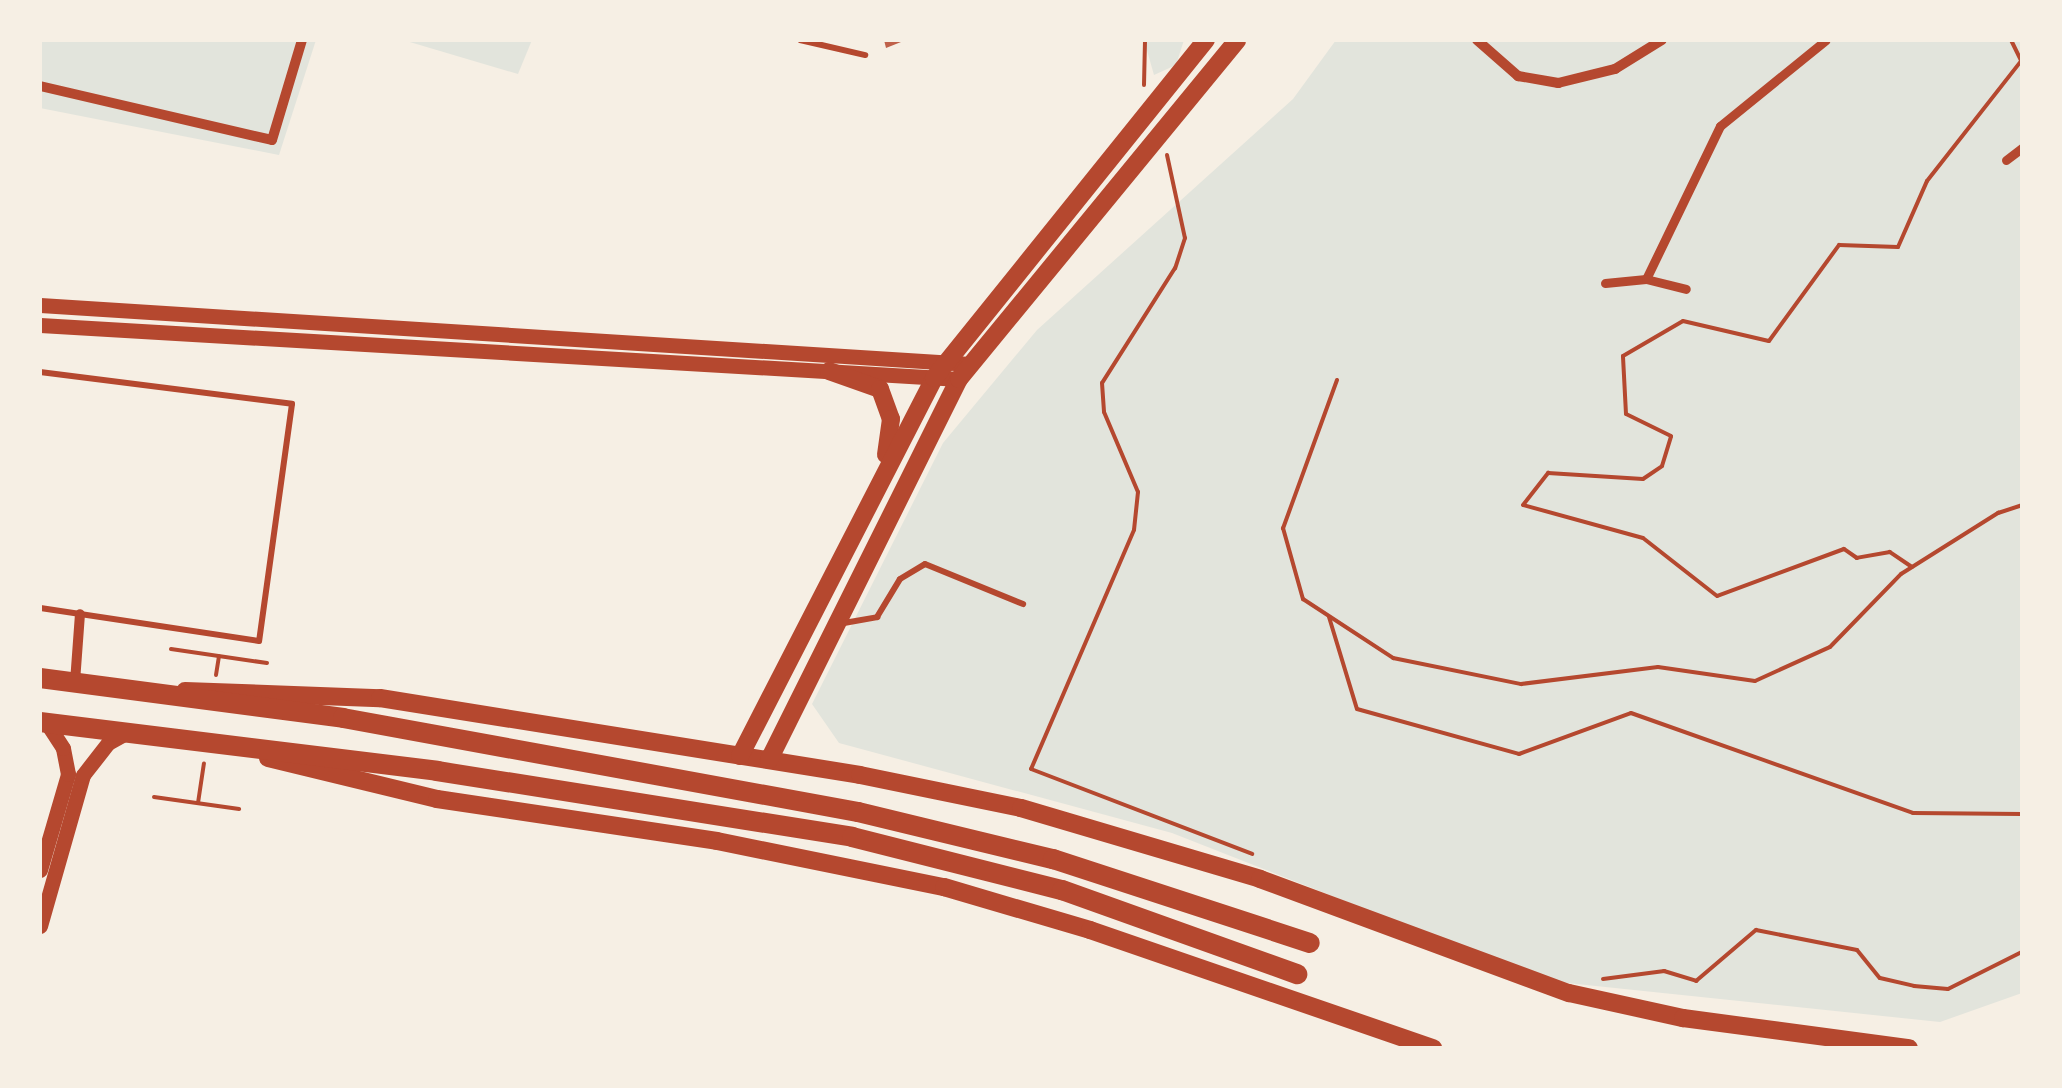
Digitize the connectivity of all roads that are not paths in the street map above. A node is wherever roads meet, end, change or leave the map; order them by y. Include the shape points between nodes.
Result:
1 (302, 40) edge
2 (800, 40) edge
3 (1206, 40) edge
4 (1237, 40) edge
5 (1477, 40) edge
6 (1662, 40) edge
7 (1826, 40) edge
8 (866, 56) dead end
9 (40, 86) edge
10 (2022, 148) edge
11 (2006, 160) dead end
12 (1646, 279) junction
13 (1606, 282) dead end
14 (1686, 289) dead end
15 (40, 305) edge
16 (40, 325) edge
17 (939, 370) junction
18 (828, 371) junction
19 (964, 371) junction
20 (40, 372) edge
21 (876, 488) junction
22 (1023, 604) dead end
23 (40, 608) edge
24 (80, 614) junction
25 (832, 625) junction
26 (40, 678) edge
27 (74, 682) junction
28 (140, 692) junction
29 (43, 722) edge
30 (124, 734) junction
31 (224, 747) junction
32 (740, 756) junction
33 (769, 760) junction
34 (40, 870) edge
35 (40, 926) edge
36 (1310, 944) dead end
37 (1298, 974) dead end
38 (1843, 1042) edge
39 (1432, 1048) edge
40 (1909, 1048) edge

1 - 9 street via 272,140
2 - 8 lane
3 - 17 main road
4 - 19 main road
5 - 6 street via 1518,76 1558,82 1616,69
7 - 12 street via 1720,126
10 - 11 street
12 - 13 street
12 - 14 street
15 - 17 street
16 - 18 street
17 - 18 street
17 - 19 street
17 - 21 main road
18 - 21 main road via 872,382 886,398 889,443
19 - 25 main road
20 - 24 lane via 292,404 259,642
21 - 32 main road
22 - 25 lane via 926,564 900,579 877,617
23 - 24 lane
24 - 27 street
25 - 33 main road
26 - 27 main road
27 - 28 main road
28 - 32 main road via 269,689 380,698
28 - 36 main road via 343,718 858,812 1053,860
29 - 30 main road
29 - 34 street via 63,748 68,774
30 - 31 main road
30 - 35 street via 83,775
31 - 37 main road via 438,771 852,838 1062,890
31 - 39 main road via 437,799 717,841 944,887
32 - 33 main road
33 - 38 main road via 1021,808 1147,842 1598,1000
38 - 40 main road

